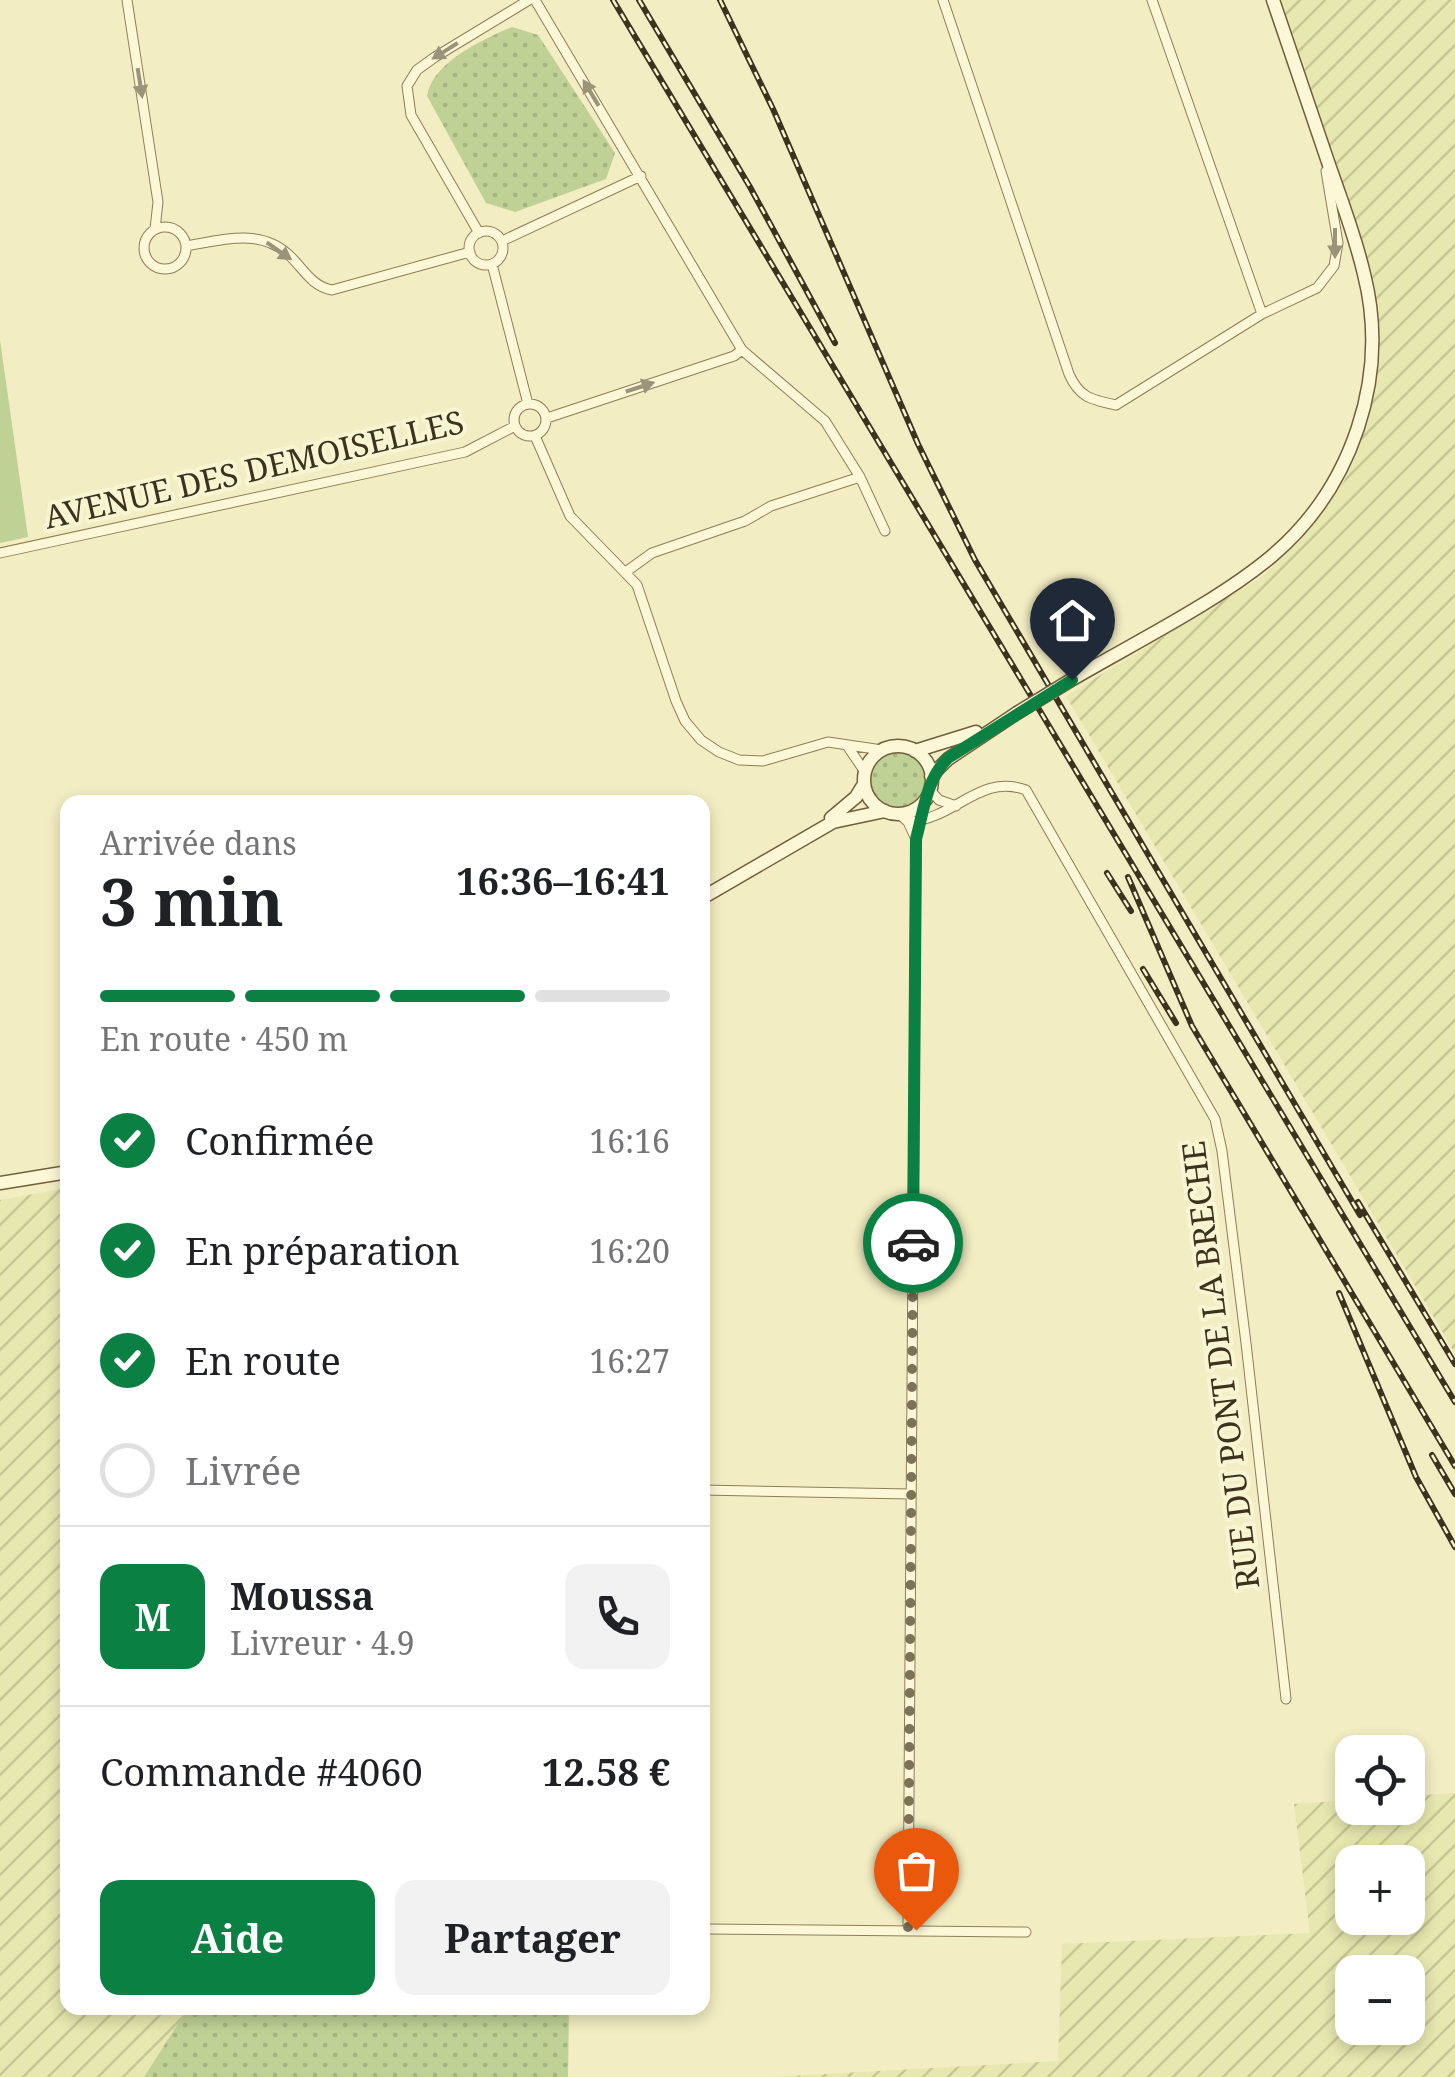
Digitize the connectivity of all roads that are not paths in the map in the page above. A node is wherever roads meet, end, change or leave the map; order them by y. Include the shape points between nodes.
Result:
1 (127, 0) edge
2 (532, 0) edge
3 (942, 0) edge
4 (1152, 0) edge
5 (1273, 0) edge
6 (1322, 147) junction
7 (641, 176) junction
8 (155, 229) junction
9 (479, 232) junction
10 (502, 242) junction
11 (186, 246) junction
12 (470, 252) junction
13 (492, 264) junction
14 (1262, 314) junction
15 (742, 350) junction
16 (528, 404) junction
17 (547, 418) junction
18 (515, 426) junction
19 (535, 436) junction
20 (860, 477) junction
21 (886, 531) dead end
22 (0, 552) edge
23 (627, 571) junction
24 (1002, 722) junction
25 (848, 747) junction
26 (882, 750) junction
27 (915, 751) junction
28 (865, 778) junction
29 (928, 789) junction
30 (958, 806) junction
31 (898, 816) junction
32 (921, 821) junction
33 (813, 832) junction
34 (916, 839) junction
35 (710, 893) edge
36 (60, 1173) edge
37 (0, 1183) edge
38 (710, 1490) edge
39 (911, 1494) junction
40 (1286, 1699) dead end
41 (710, 1929) edge
42 (908, 1930) junction
43 (1026, 1932) dead end

1 -> 8 street via 158,202
7 -> 2 street
2 -> 9 street via 435,56 407,86 411,115
3 - 14 street via 1076,390 1116,404
4 - 14 street
5 - 6 main road
6 -> 14 street via 1338,243 1334,266 1317,288
6 - 24 main road, bridge via 1365,275 1372,325 1367,395 1344,465 1311,515 1270,558
7 - 10 street
7 - 15 street
8 - 11 street via 175,229
8 - 11 street via 144,245 156,268 180,264
9 - 10 street via 490,231
9 - 12 street
10 - 13 street via 501,257
11 -> 12 street via 264,240 289,255 314,284 332,290
12 - 13 street via 476,261
13 - 16 street
17 -> 15 street
15 - 20 street via 824,422
16 - 17 street
16 - 18 street via 518,410
17 - 19 street
18 - 19 street
18 - 22 street, AVENUE DES DEMOISELLES via 465,452
19 - 23 street via 570,516
20 - 21 street
20 - 23 street via 652,553
23 - 25 street via 685,722 701,740 740,760 763,761 828,742
24 - 27 main road
24 - 29 main road via 948,758
25 - 26 street
25 - 28 street
26 - 27 main road
26 - 28 main road
27 - 29 main road via 926,762
28 - 31 main road via 873,802
28 - 33 main road via 850,803
29 - 30 street
29 - 31 main road
29 - 32 street
30 - 32 street, RUE DU PONT DE LA BRECHE
30 - 40 street, RUE DU PONT DE LA BRECHE via 992,785 1026,790 1216,1119
31 - 32 street, RUE DU PONT DE LA BRECHE
31 - 33 main road via 848,816
31 - 34 street
32 - 34 street
33 - 35 main road
34 - 39 street
36 - 37 main road
38 - 39 street
39 - 42 street
41 - 42 street
42 - 43 street

